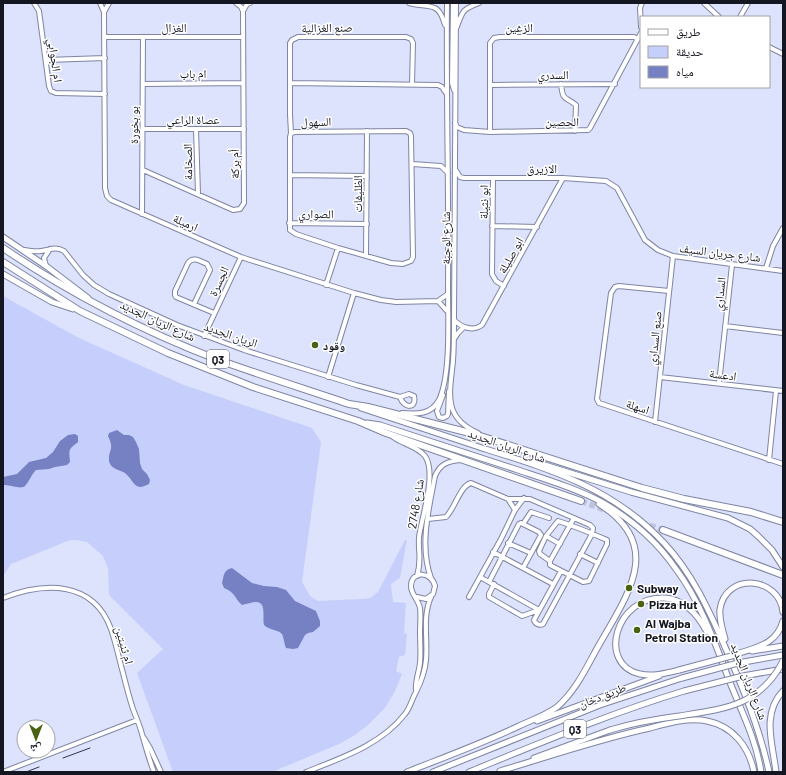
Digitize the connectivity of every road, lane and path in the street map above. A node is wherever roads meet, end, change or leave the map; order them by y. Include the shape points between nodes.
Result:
1 (34, 3) edge
2 (100, 3) edge
3 (109, 3) edge
4 (236, 3) edge
5 (250, 3) edge
6 (409, 3) edge
7 (447, 3) edge
8 (453, 3) edge
9 (456, 3) edge
10 (479, 3) edge
11 (637, 3) edge
12 (748, 3) edge
13 (706, 4) edge
14 (641, 5) edge
15 (243, 11) junction
16 (104, 12) junction
17 (641, 16) edge
18 (718, 16) edge
19 (741, 16) edge
20 (447, 31) junction
21 (456, 31) junction
22 (640, 35) edge
23 (104, 37) junction
24 (144, 37) junction
25 (243, 37) junction
26 (638, 39) junction
27 (770, 48) edge
28 (783, 54) edge
29 (104, 58) junction
30 (46, 60) junction
31 (447, 77) junction
32 (243, 83) junction
33 (290, 83) junction
34 (143, 84) junction
35 (412, 84) junction
36 (561, 84) junction
37 (615, 84) junction
38 (438, 85) junction
39 (491, 85) junction
40 (455, 92) junction
41 (105, 94) junction
42 (447, 95) junction
43 (454, 121) junction
44 (143, 129) junction
45 (196, 129) junction
46 (244, 129) junction
47 (367, 131) junction
48 (575, 131) junction
49 (490, 132) junction
50 (292, 133) junction
51 (448, 158) junction
52 (412, 164) junction
53 (438, 165) junction
54 (455, 169) junction
55 (143, 170) junction
56 (448, 174) junction
57 (290, 175) junction
58 (367, 176) junction
59 (464, 178) junction
60 (563, 178) junction
61 (493, 179) junction
62 (617, 188) joint
63 (454, 189) junction
64 (198, 194) junction
65 (142, 214) junction
66 (290, 223) junction
67 (366, 224) junction
68 (492, 226) junction
69 (537, 227) junction
70 (783, 228) edge
71 (3, 237) edge
72 (3, 248) edge
73 (52, 248) junction
74 (338, 248) junction
75 (24, 250) junction
76 (366, 256) junction
77 (672, 256) junction
78 (240, 257) junction
79 (3, 262) edge
80 (732, 265) junction
81 (46, 266) junction
82 (766, 268) junction
83 (783, 271) edge
84 (3, 274) edge
85 (326, 285) junction
86 (504, 286) junction
87 (669, 291) junction
88 (354, 294) junction
89 (448, 294) junction
90 (92, 301) junction
91 (438, 302) junction
92 (194, 304) junction
93 (80, 311) junction
94 (214, 313) junction
95 (448, 313) junction
96 (454, 320) junction
97 (725, 326) junction
98 (464, 328) junction
99 (783, 333) edge
100 (204, 336) junction
101 (454, 339) junction
102 (328, 377) junction
103 (660, 377) junction
104 (719, 383) junction
105 (444, 384) junction
106 (450, 387) junction
107 (776, 390) junction
108 (783, 391) edge
109 (400, 397) dead end
110 (349, 404) junction
111 (392, 413) junction
112 (358, 421) junction
113 (655, 422) junction
114 (386, 433) junction
115 (502, 443) junction
116 (512, 457) junction
117 (464, 460) junction
118 (769, 460) junction
119 (783, 464) edge
120 (581, 493) junction
121 (524, 498) junction
122 (508, 499) junction
123 (581, 501) tunnel mouth
124 (515, 510) junction
125 (549, 518) dead end
126 (574, 518) junction
127 (428, 519) junction
128 (783, 522) edge
129 (523, 524) junction
130 (570, 526) junction
131 (662, 530) tunnel mouth
132 (420, 532) junction
133 (426, 532) junction
134 (592, 534) junction
135 (546, 536) junction
136 (508, 543) junction
137 (560, 544) junction
138 (493, 552) junction
139 (531, 553) junction
140 (580, 554) junction
141 (502, 557) junction
142 (550, 561) junction
143 (598, 563) junction
144 (783, 567) edge
145 (523, 568) junction
146 (561, 570) junction
147 (569, 575) junction
148 (783, 575) edge
149 (416, 576) junction
150 (480, 577) junction
151 (431, 578) junction
152 (489, 582) junction
153 (494, 584) junction
154 (553, 584) junction
155 (431, 597) junction
156 (469, 597) dead end
157 (3, 598) edge
158 (417, 598) junction
159 (539, 610) junction
160 (783, 612) edge
161 (783, 621) edge
162 (783, 646) edge
163 (736, 654) junction
164 (783, 655) edge
165 (720, 656) junction
166 (731, 660) junction
167 (783, 661) edge
168 (783, 669) edge
169 (672, 672) junction
170 (416, 691) junction
171 (783, 691) edge
172 (137, 720) junction
173 (506, 733) junction
174 (142, 734) junction
175 (154, 756) junction
176 (149, 758) junction
177 (157, 763) junction
178 (151, 764) junction
179 (498, 771) edge
180 (3, 772) edge
181 (154, 772) edge
182 (161, 772) edge
183 (306, 772) edge
184 (407, 772) edge
185 (433, 772) edge
186 (469, 772) edge
187 (754, 772) edge
188 (761, 772) edge
189 (769, 772) edge
190 (776, 772) edge

1 - 30 street, ام الجوابي via 39,11
2 - 16 street, ارميلة
3 - 16 street, ارميلة
4 - 15 street
5 - 15 street
6 - 20 street via 437,8
7 - 20 street, شارع الوجبة
8 - 40 street via 452,83
9 - 21 street, شارع الوجبة
10 - 21 street via 467,7
11 - 14 street
12 - 19 street
13 - 18 street
14 - 17 street
15 - 25 street, أم بركة
16 - 23 street, ارميلة
20 - 31 street, شارع الوجبة
21 - 40 street, شارع الوجبة
22 - 26 street, الحصين
23 - 24 street, الغزال
23 - 29 street, ارميلة
24 - 25 street, الغزال
24 - 34 street, بو بخورة
25 - 32 street, أم بركة
26 - 37 street, الحصين
26 - 39 street, الزغين via 494,38 490,43
27 - 28 street
29 - 30 street
29 - 41 street, ارميلة
30 - 41 street, ام الجوابي via 49,88 52,92
31 - 38 street
31 - 42 street, شارع الوجبة
32 - 34 street, ام باب
32 - 46 street, أم بركة
33 - 35 street
33 - 35 street, صنع الغزالية via 290,43 294,38 406,37 413,43
33 - 50 street
34 - 44 street, بو بخورة
35 - 38 street
36 - 37 street, السدري
36 - 39 street, السدري
36 - 48 street via 564,98 576,105
37 - 48 street, الحصين via 590,128
38 - 42 street
39 - 49 street, الزغين
40 - 43 street, شارع الوجبة
41 - 65 street, ارميلة via 107,196
42 - 51 street, شارع الوجبة
43 - 49 street, الحصين via 457,127 464,130
43 - 54 street, شارع الوجبة
44 - 45 street, عصاة الراعي
44 - 55 street, بو بخورة
45 - 46 street, عصاة الراعي
45 - 64 street, الصخامة
46 - 64 street, أم بركة via 244,203 240,209 233,210
47 - 50 street, السهول
47 - 52 street, السهول via 410,133
47 - 58 street, الظليفات
48 - 49 street, الحصين
50 - 57 street, السهول
51 - 53 street
51 - 56 street, شارع الوجبة
52 - 53 street
52 - 76 street, السهول via 413,257 411,261 398,264
53 - 56 street
54 - 59 street
54 - 63 street, شارع الوجبة
55 - 64 street, أم بركة
55 - 65 street, بو بخورة
56 - 89 street, شارع الوجبة
57 - 58 street
57 - 66 street, السهول
58 - 67 street, الظليفات
59 - 61 street, الازيرق
59 - 63 street
60 - 61 street, الازيرق
60 - 62 street, الازيرق via 606,181
60 - 69 street, ابو صليلة
61 - 68 street, ابو نثيلة
62 - 77 street, شارع جريان السيف via 646,240 658,250
63 - 96 street, شارع الوجبة
65 - 78 street, ارميلة
66 - 67 street, الصواري
66 - 74 street, السهول via 292,233
67 - 76 street, الظليفات
68 - 69 street, ابو نثيلة
68 - 86 street, ابو نثيلة via 492,274 496,281
69 - 86 street, ابو صليلة
70 - 82 street via 773,246
71 - 75 main road, شارع الريان الجديد
72 - 90 highway, شارع الريان الجديد / Q3
73 - 75 street via 41,251
73 - 81 street via 45,256
73 - 100 street, الريان الجديد via 64,251 94,286
74 - 76 street, السهول
74 - 85 street
75 - 81 main road, شارع الريان الجديد
77 - 80 street, شارع جريان السيف
77 - 87 street, صنع السداري
78 - 85 street, ارميلة
78 - 94 street, الجسرة
79 - 93 highway, شارع الريان الجديد / Q3
80 - 82 street, شارع جريان السيف
80 - 97 street, السداري
81 - 90 main road, شارع الريان الجديد
82 - 83 street, شارع جريان السيف
84 - 93 main road, شارع الريان الجديد via 52,302
85 - 88 street, ارميلة
86 - 98 street, ابو صليلة via 482,325 477,328
87 - 103 street, صنع السداري
87 - 113 street, اسهلة via 619,286 612,290 597,399 599,403
88 - 91 street, ارميلة via 389,302
88 - 102 street
89 - 91 street
89 - 95 street, شارع الوجبة
90 - 110 highway, شارع الريان الجديد / Q3 via 142,327 209,356
91 - 95 street
92 - 92 street, الجسرة via 174,294 188,263 194,259 207,264 210,270
92 - 94 street, الجسرة
93 - 112 highway, شارع الريان الجديد / Q3 via 142,342 210,371
94 - 100 street, الجسرة
95 - 105 street, شارع الوجبة
96 - 98 street
96 - 101 street, شارع الوجبة
97 - 99 street, السداري
97 - 104 street, السداري
98 - 101 street
100 - 102 street, الريان الجديد
101 - 106 street, شارع الوجبة
102 - 109 street, الريان الجديد
103 - 104 street, ادعسة
103 - 113 street, صنع السداري
104 - 107 street, ادعسة
105 - 106 street via 443,396 437,411 441,418 448,415
105 - 111 street, شارع الوجبة via 437,403 427,412 414,415
106 - 115 street, شارع الوجبة via 452,410 458,420 468,428
107 - 108 street, ادعسة
107 - 118 street
110 - 111 highway
110 - 116 main road, شارع الريان الجديد / Q3
111 - 115 highway
112 - 114 highway
112 - 120 main road, شارع الريان الجديد via 380,425 467,453
113 - 118 street, اسهلة
114 - 117 highway
114 - 132 street, شارع 2748 via 420,451 430,468
115 - 128 highway via 642,488 745,510
116 - 144 main road via 728,518 750,529 765,542
116 - 166 main road, شارع الريان الجديد / Q3 via 570,478 601,493 650,528 684,568 702,596
117 - 123 highway
117 - 127 street, شارع 2748 via 448,462 437,471
118 - 119 street, اسهلة
120 - 165 main road, شارع الريان الجديد via 604,503 624,516 658,547 693,595
120 - 173 main road via 603,507 626,527 635,550 634,578 601,642 570,693 556,707
121 - 122 street
121 - 124 street
121 - 126 street via 532,499
122 - 124 street
122 - 127 street via 469,484 446,517
124 - 138 street
125 - 129 street via 531,512
126 - 130 street
126 - 134 street via 590,525 593,528
127 - 133 street, شارع 2748
129 - 136 street via 519,524
129 - 139 street via 541,535
130 - 134 street
130 - 135 street via 556,521
130 - 137 street
131 - 148 highway
132 - 133 street via 423,536
132 - 149 street, شارع 2748 via 420,562
133 - 151 street, شارع 2748 via 427,567
134 - 140 street
134 - 143 street via 607,542
135 - 137 street
135 - 142 street via 539,551
136 - 139 street
136 - 141 street
137 - 142 street
138 - 141 street
138 - 150 street
139 - 145 street
140 - 143 street
140 - 147 street
141 - 145 street
141 - 152 street
142 - 146 street via 550,566
143 - 147 street via 589,581 583,582
145 - 154 street
146 - 147 street
146 - 154 street
147 - 159 street via 542,625 535,622
149 - 151 street via 427,575
149 - 158 street via 410,586
150 - 152 street
150 - 156 street
151 - 155 street via 435,590
152 - 153 street
153 - 159 street
153 - 159 street via 489,597 522,616
154 - 159 street
155 - 158 street
155 - 170 street via 426,611 426,661
157 - 172 street, ام ثنيتين via 36,588 57,587 77,592 94,603 106,618 111,630
158 - 170 street via 420,608 420,657
160 - 166 main road via 776,594 763,585 749,582 731,590 722,602 720,617
161 - 163 main road via 778,633 769,642
162 - 163 main road
163 - 169 main road, bridge
164 - 185 main road, طريق دخان, bridge via 738,663 682,678 600,705
165 - 169 main road via 703,624 686,605 667,598 644,601 627,613 617,629 619,657 626,667 639,674
165 - 188 main road, شارع الريان الجديد via 751,736
166 - 189 main road, شارع الريان الجديد via 761,741
167 - 179 main road, bridge via 774,675 757,692 734,705 631,724
168 - 186 main road, طريق دخان / Q3, bridge via 743,676 645,703
169 - 173 main road
170 - 183 street via 406,714 384,734 359,750
171 - 190 main road via 772,710 769,732
172 - 174 street, ام ثنيتين
172 - 180 street
173 - 184 main road
174 - 175 street, ام ثنيتين
174 - 176 street, ام ثنيتين
175 - 176 street
175 - 177 street, ام ثنيتين
176 - 178 street, ام ثنيتين
177 - 178 street
177 - 182 street, ام ثنيتين
178 - 181 street, ام ثنيتين
179 - 187 main road via 634,731 696,720 715,723 735,735 748,753

